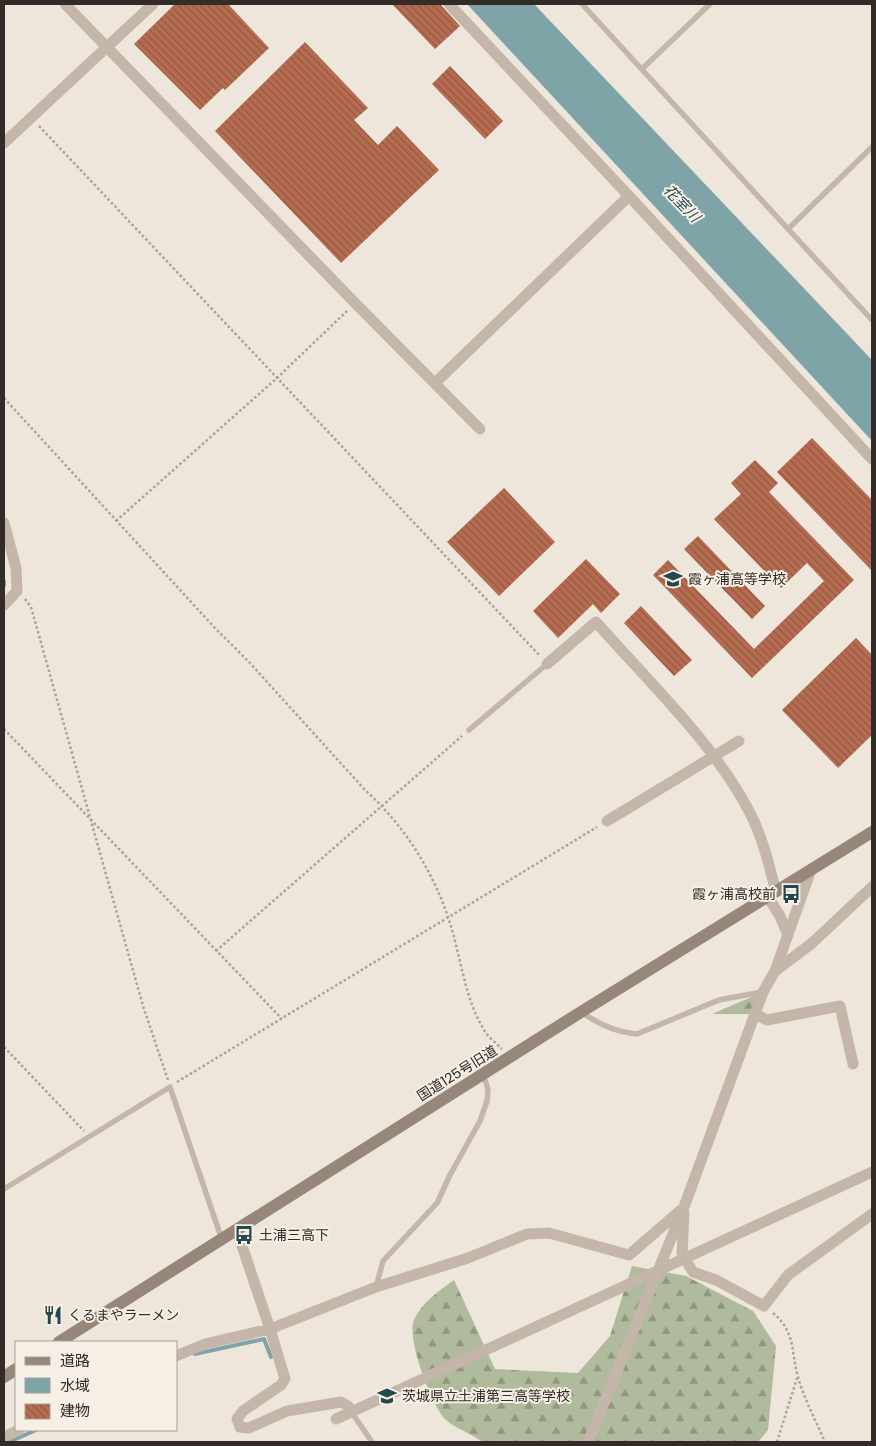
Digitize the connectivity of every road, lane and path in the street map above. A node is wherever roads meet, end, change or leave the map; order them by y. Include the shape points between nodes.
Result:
1 (65, 4) edge
2 (152, 4) edge
3 (449, 4) edge
4 (582, 4) edge
5 (710, 4) edge
6 (107, 48) junction
7 (643, 68) junction
8 (32, 118) junction
9 (4, 143) edge
10 (872, 147) edge
11 (630, 196) junction
12 (788, 229) junction
13 (355, 304) junction
14 (872, 320) edge
15 (277, 378) junction
16 (436, 382) junction
17 (4, 398) edge
18 (480, 429) dead end
19 (872, 459) edge
20 (116, 521) junction
21 (4, 523) edge
22 (17, 591) junction
23 (4, 605) edge
24 (547, 664) junction
25 (4, 729) edge
26 (469, 730) joint
27 (739, 741) dead end
28 (713, 755) junction
29 (382, 804) junction
30 (90, 820) junction
31 (607, 821) joint
32 (872, 832) edge
33 (811, 870) junction
34 (872, 887) edge
35 (772, 895) junction
36 (449, 919) junction
37 (788, 935) junction
38 (216, 950) junction
39 (775, 971) junction
40 (763, 992) junction
41 (581, 1012) junction
42 (755, 1014) junction
43 (282, 1020) junction
44 (4, 1047) edge
45 (511, 1057) junction
46 (852, 1064) dead end
47 (483, 1074) junction
48 (170, 1087) junction
49 (89, 1136) junction
50 (872, 1172) edge
51 (4, 1189) edge
52 (684, 1207) junction
53 (872, 1214) edge
54 (236, 1231) junction
55 (222, 1240) junction
56 (685, 1258) junction
57 (656, 1271) junction
58 (376, 1287) junction
59 (764, 1306) junction
60 (270, 1329) junction
61 (61, 1341) edge
62 (178, 1355) edge
63 (15, 1370) edge
64 (4, 1377) edge
65 (798, 1377) junction
66 (349, 1409) junction
67 (336, 1419) dead end
68 (17, 1431) edge
69 (4, 1436) edge
70 (372, 1442) edge
71 (588, 1442) edge
72 (777, 1442) edge
73 (825, 1442) edge

1 - 6 street
2 - 6 street
3 - 11 street
4 - 7 lane
5 - 7 lane
6 - 8 street
6 - 13 street
7 - 12 lane
8 - 9 street
8 - 15 path
10 - 12 lane
11 - 16 street
11 - 19 street
12 - 14 lane
13 - 15 path
13 - 16 street
15 - 20 path
15 - 24 path
16 - 18 street
17 - 20 path
20 - 29 path via 365,790
21 - 22 street via 16,568
22 - 23 street
22 - 30 path via 31,607
24 - 26 lane
24 - 28 street via 596,622
25 - 30 path
26 - 29 path
27 - 28 street
28 - 31 street
28 - 35 street via 756,825
29 - 36 path via 414,846
29 - 38 path
30 - 38 path
30 - 48 path
31 - 36 path
32 - 33 street, 国道125号旧道
33 - 35 street, 国道125号旧道
33 - 37 street
34 - 39 street via 812,944
35 - 37 street
35 - 41 street, 国道125号旧道
36 - 43 path
36 - 45 path via 473,1008 484,1032
37 - 39 street
38 - 43 path
39 - 40 street
40 - 41 lane via 719,1000 637,1034 600,1025
40 - 42 street
41 - 45 street, 国道125号旧道
42 - 46 street via 767,1020 840,1006
42 - 52 street
43 - 48 path
44 - 49 path
45 - 47 street, 国道125号旧道
47 - 54 street, 国道125号旧道
47 - 58 lane via 488,1089 480,1121 437,1203 383,1261
48 - 49 lane
48 - 55 lane
49 - 51 lane
50 - 56 street
52 - 56 street via 682,1254
52 - 57 street
52 - 58 street via 629,1256 549,1233 527,1234 468,1258
53 - 59 street via 788,1275
54 - 55 street, 国道125号旧道
54 - 60 street
55 - 61 street, 国道125号旧道
56 - 57 street
56 - 59 street via 693,1272 716,1280
57 - 66 street
57 - 71 street
58 - 60 street
59 - 65 path via 780,1318 794,1346
60 - 62 street via 205,1344
60 - 66 street via 285,1379 243,1411 237,1419 240,1427 249,1428 287,1411 341,1402
63 - 64 street
65 - 72 path
65 - 73 path
66 - 67 street
66 - 70 lane
68 - 69 street

